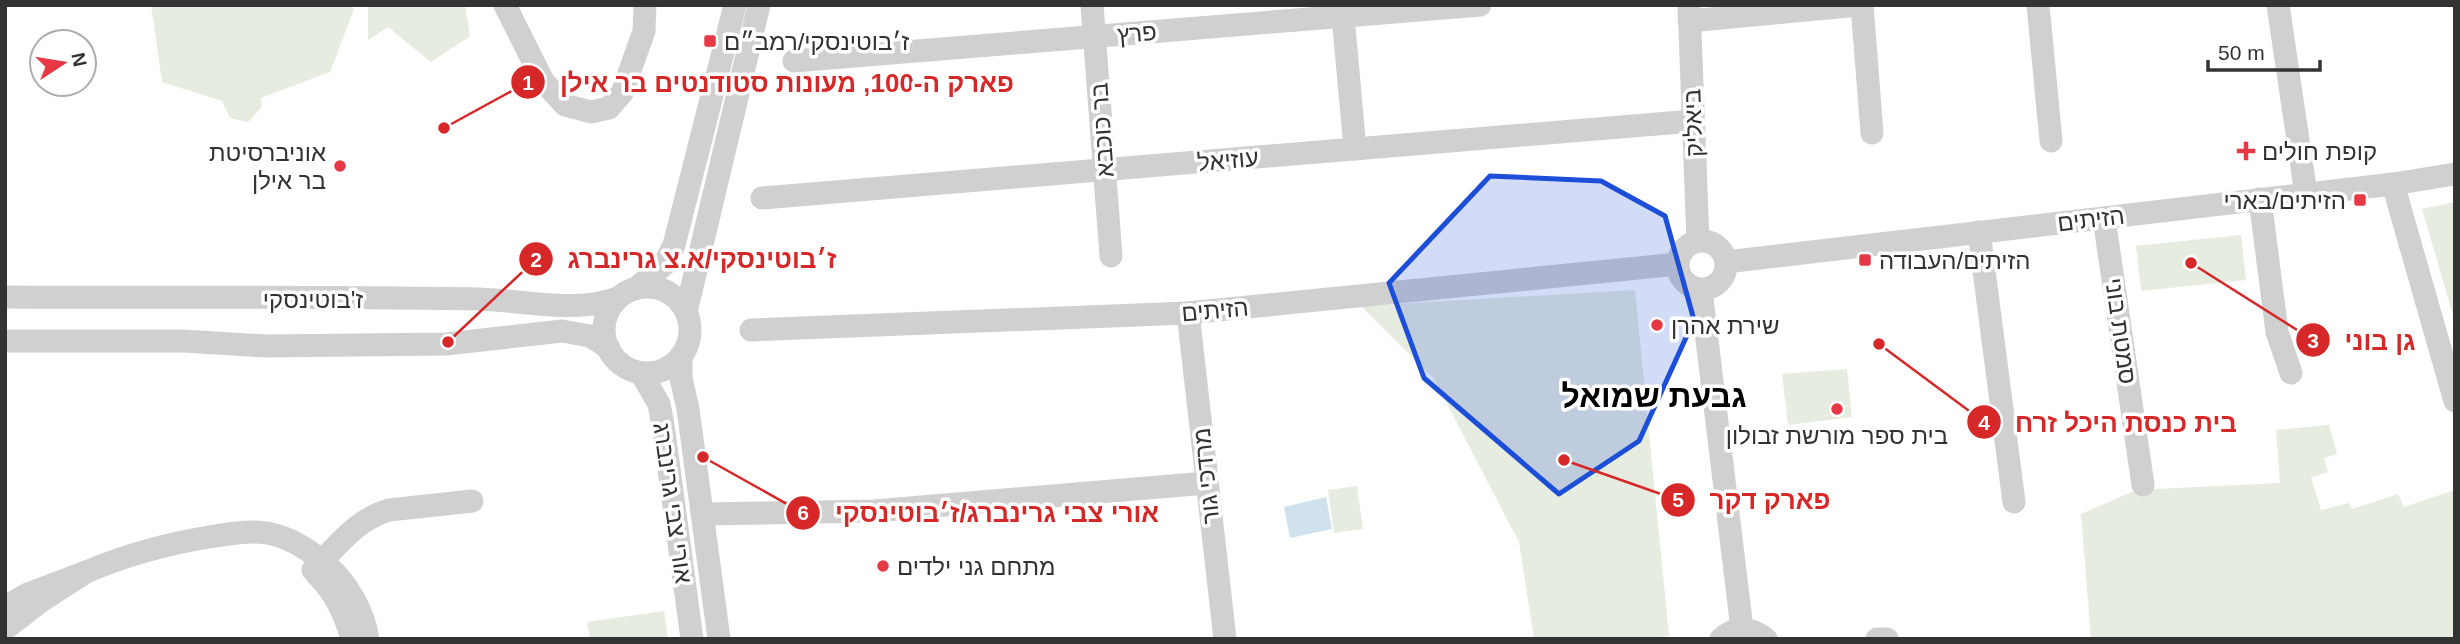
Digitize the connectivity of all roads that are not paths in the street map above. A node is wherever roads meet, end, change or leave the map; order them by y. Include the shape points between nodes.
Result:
1 (505, 5) edge
2 (645, 5) edge
3 (735, 5) edge
4 (759, 5) edge
5 (1092, 5) edge
6 (1480, 5) edge
7 (1860, 5) edge
8 (2038, 5) edge
9 (2278, 5) edge
10 (1342, 11) edge
11 (1689, 13) edge
12 (1094, 36) junction
13 (794, 61) dead end
14 (1693, 121) junction
15 (1872, 133) dead end
16 (2052, 141) dead end
17 (1354, 149) junction
18 (1105, 170) junction
19 (2455, 174) edge
20 (2393, 184) junction
21 (2306, 194) junction
22 (762, 198) dead end
23 (2260, 199) junction
24 (2104, 218) junction
25 (1979, 232) junction
26 (1698, 241) junction
27 (1111, 256) dead end
28 (1726, 261) junction
29 (1678, 264) junction
30 (1701, 290) junction
31 (626, 293) junction
32 (5, 297) edge
33 (687, 312) junction
34 (1188, 313) junction
35 (751, 330) dead end
36 (5, 341) edge
37 (609, 348) junction
38 (681, 356) junction
39 (641, 373) junction
40 (2291, 373) dead end
41 (2455, 401) edge
42 (1207, 483) junction
43 (2143, 485) dead end
44 (472, 501) dead end
45 (2014, 502) dead end
46 (702, 514) junction
47 (317, 566) junction
48 (6, 618) edge
49 (1742, 629) junction
50 (352, 639) edge
51 (368, 639) edge
52 (692, 639) edge
53 (719, 639) edge
54 (1225, 639) edge
55 (1721, 639) edge
56 (1766, 639) edge
57 (1877, 639) edge
58 (1887, 639) edge

1 - 2 street via 543,81 565,106 592,112 609,108 622,93 644,32
3 - 31 street, ז'בוטינסקי via 674,244 664,265
4 - 33 street
5 - 12 street, בר כוכבא
6 - 10 street, פרץ
7 - 11 street
7 - 15 street
8 - 16 street
9 - 21 street
10 - 12 street, פרץ
10 - 17 street
11 - 14 street, ביאליק
12 - 13 street, פרץ
12 - 18 street, בר כוכבא
14 - 17 street, עוזיאל
14 - 26 street, ביאליק
17 - 18 street, עוזיאל
18 - 22 street, עוזיאל
18 - 27 street, בר כוכבא
19 - 20 street, הזיתים
20 - 21 street, הזיתים
20 - 41 street
21 - 23 street, הזיתים
23 - 24 street, הזיתים
23 - 40 street via 2277,332
24 - 25 street, הזיתים
24 - 43 street, סמטת בוני
25 - 28 street, הזיתים
25 - 45 street
26 - 28 street via 1720,248
26 - 29 street via 1684,249
28 - 30 street via 1723,278
29 - 30 street via 1687,285
29 - 34 street, הזיתים
30 - 49 street
31 - 32 street, ז'בוטינסקי via 600,304 579,306 479,299
31 - 33 street via 647,287 670,293
31 - 37 street via 606,316
33 - 38 street via 690,338
34 - 35 street, הזיתים
34 - 42 street, מרדכי גור
36 - 37 street, ז'בוטינסקי via 446,344 562,331 590,336
37 - 39 street via 620,363
38 - 39 street via 667,368
38 - 46 street, אורי צבי גרינברג
39 - 52 street, אורי צבי גרינברג via 659,404
42 - 46 street via 874,511
42 - 54 street, מרדכי גור
44 - 47 street via 376,514 357,526
46 - 53 street, אורי צבי גרינברג
47 - 48 street via 312,552 269,533 213,537 154,547 86,572
47 - 50 street
47 - 51 street via 350,592
49 - 55 street
49 - 56 street
57 - 58 street

